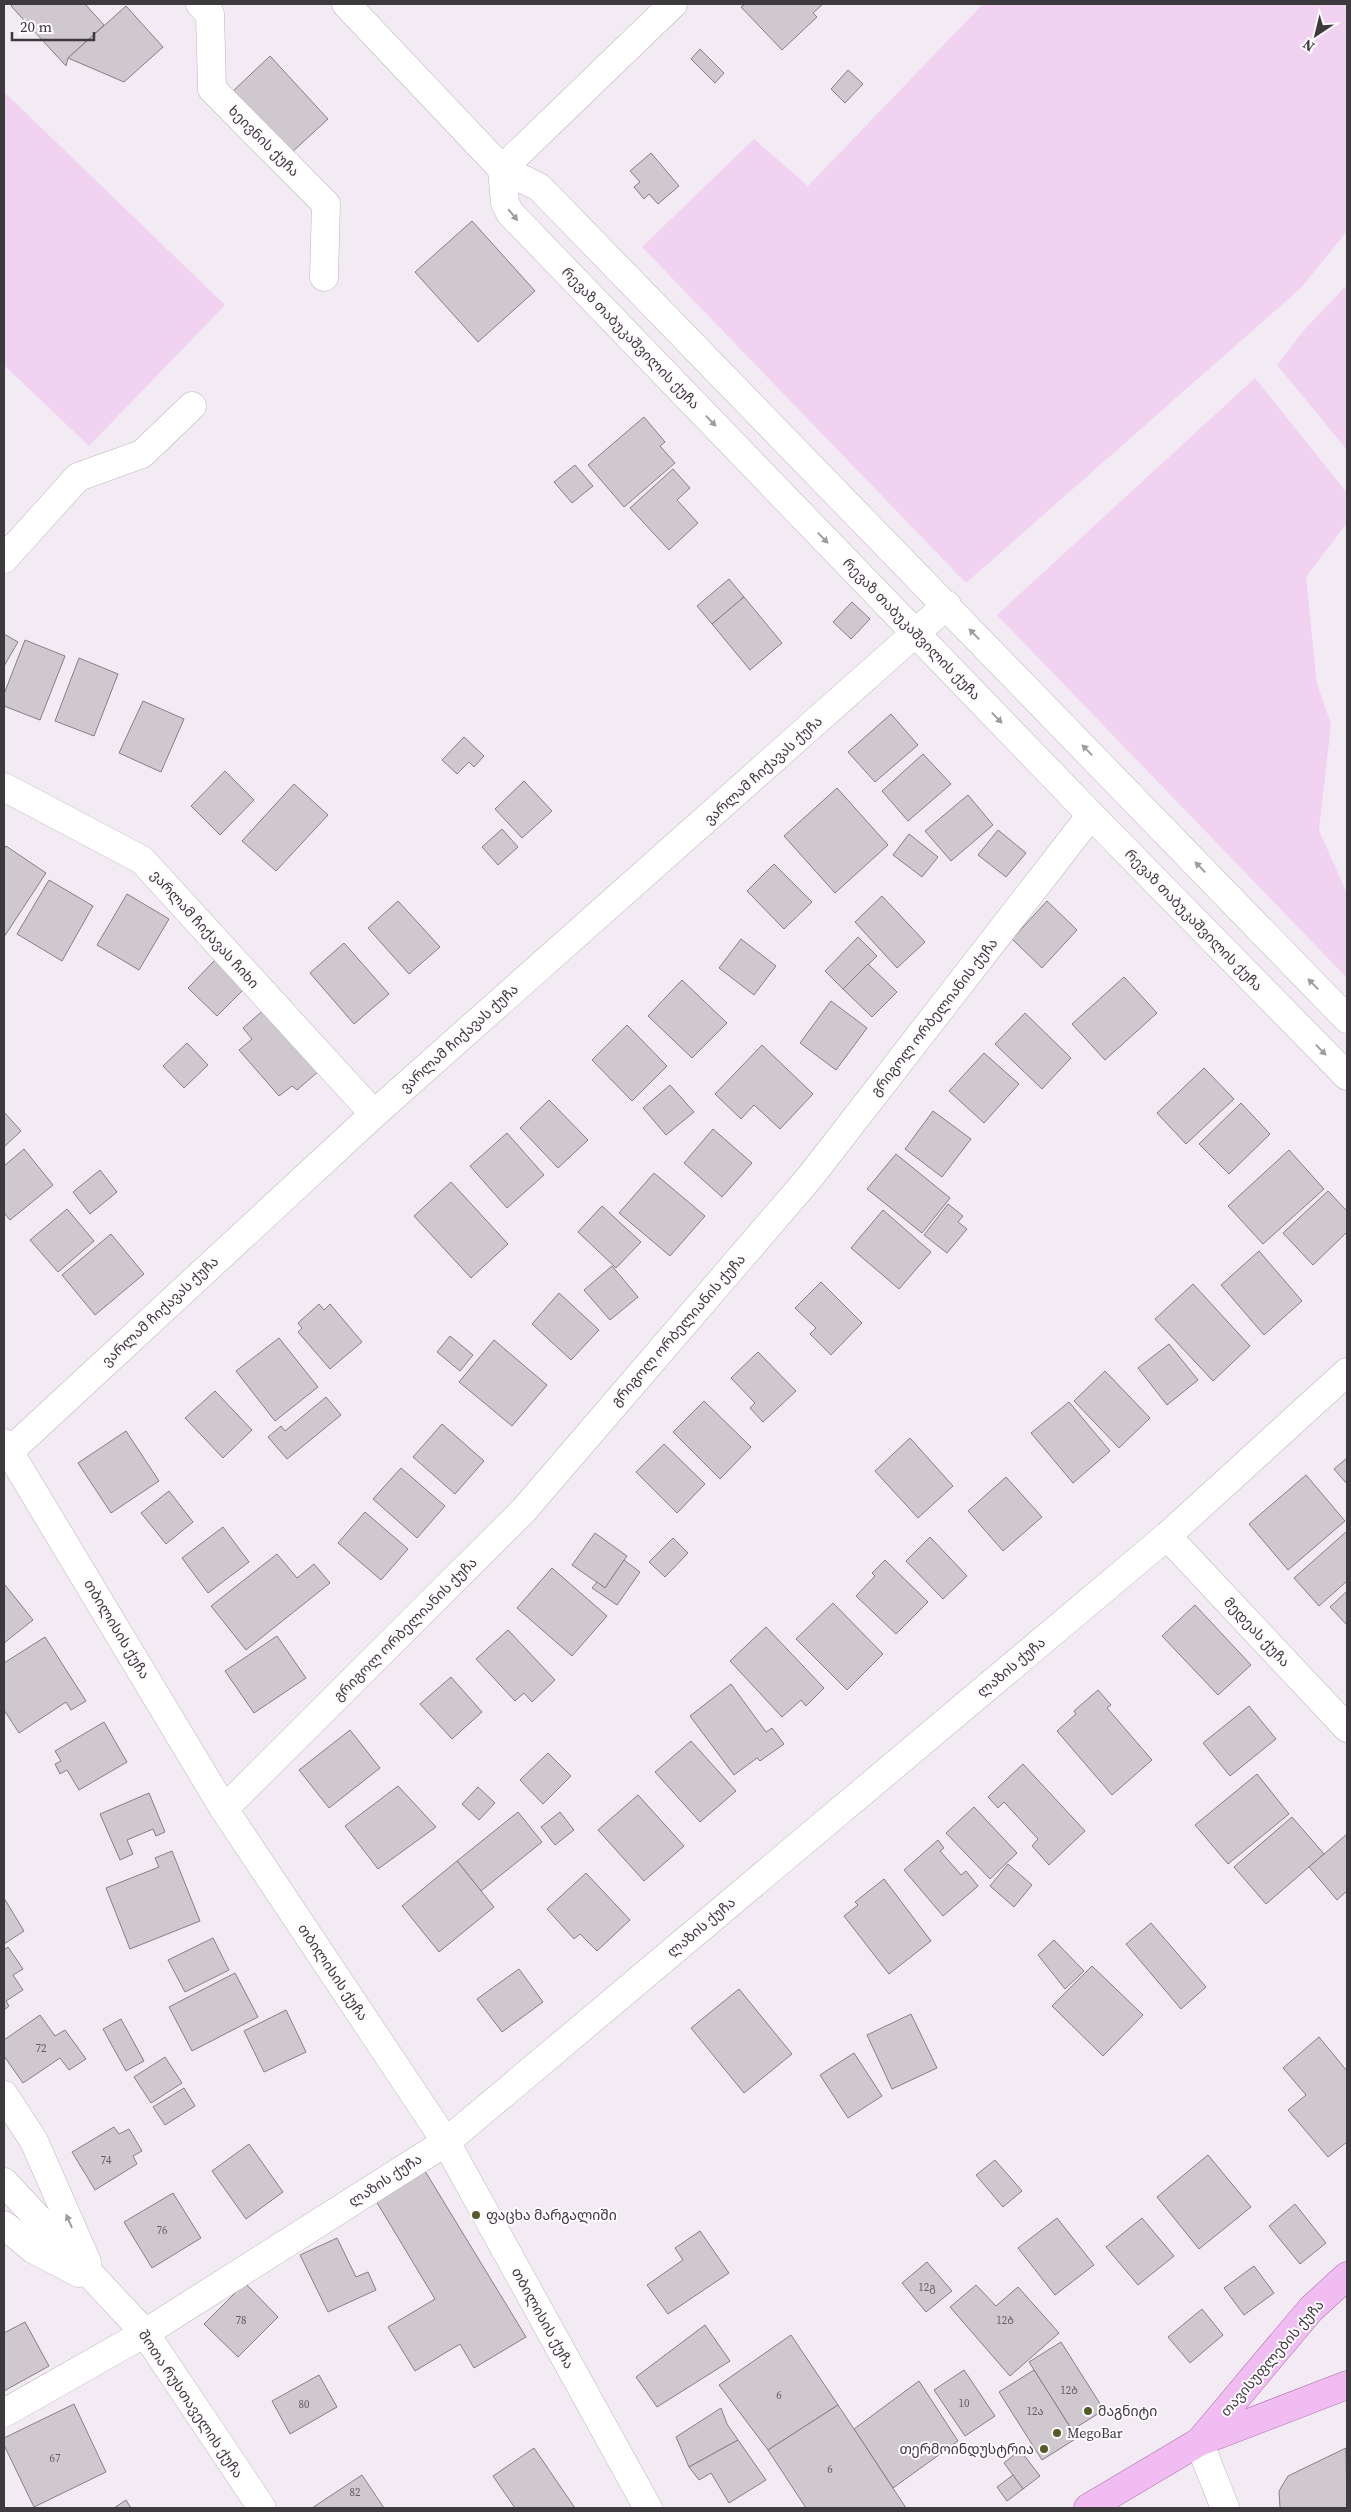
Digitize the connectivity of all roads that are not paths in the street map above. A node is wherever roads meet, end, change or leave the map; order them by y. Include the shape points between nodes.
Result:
1 (200, 4) edge
2 (346, 4) edge
3 (673, 4) edge
4 (502, 169) junction
5 (324, 278) dead end
6 (192, 406) dead end
7 (4, 559) edge
8 (947, 605) junction
9 (916, 634) junction
10 (4, 787) edge
11 (1091, 815) junction
12 (1347, 1019) edge
13 (1347, 1076) edge
14 (374, 1114) junction
15 (1347, 1372) edge
16 (7, 1447) edge
17 (1166, 1536) junction
18 (1347, 1728) edge
19 (224, 1809) junction
20 (4, 2095) edge
21 (446, 2142) junction
22 (4, 2182) edge
23 (4, 2225) edge
24 (1347, 2276) edge
25 (96, 2282) junction
26 (145, 2333) junction
27 (1347, 2385) edge
28 (4, 2413) edge
29 (1199, 2442) junction
30 (262, 2508) edge
31 (648, 2508) edge
32 (1088, 2508) edge
33 (1225, 2508) edge

1 - 5 street, ხეივნის ქუჩა via 210,14 212,88 326,204
2 - 4 street
3 - 4 street
4 - 8 street via 539,187
4 -> 9 street, რევაზ თაბუკაშვილის ქუჩა via 505,203 510,213
6 - 7 street via 142,454 78,477
8 - 9 street, ვარლამ ჩიქავას ქუჩა
12 -> 8 street
9 -> 11 street, რევაზ თაბუკაშვილის ქუჩა
9 - 14 street, ვარლამ ჩიქავას ქუჩა
10 - 14 street, ვარლამ ჩიქავას ჩიხი via 142,860
11 -> 13 street, რევაზ თაბუკაშვილის ქუჩა
11 - 19 street, გრიგოლ ორბელიანის ქუჩა via 810,1177 524,1510
14 - 16 street, ვარლამ ჩიქავას ქუჩა
15 - 17 street, ლაზის ქუჩა
16 - 19 street, თბილისის ქუჩა
17 - 18 street, მედეას ქუჩა
17 - 21 street, ლაზის ქუჩა
19 - 21 street, თბილისის ქუჩა
25 -> 20 street, შოთა რუსთაველის ქუჩა via 34,2141
21 - 26 street, ლაზის ქუჩა
21 - 31 street, თბილისის ქუჩა
22 - 25 street, შოთა რუსთაველის ქუჩა
23 - 25 street via 33,2249
24 - 29 main road, თავისუფლების ქუჩა via 1312,2309
25 - 26 street, შოთა რუსთაველის ქუჩა
26 - 28 street, ლაზის ქუჩა
26 - 30 street, შოთა რუსთაველის ქუჩა
27 - 29 main road
29 - 32 main road
29 - 33 street

